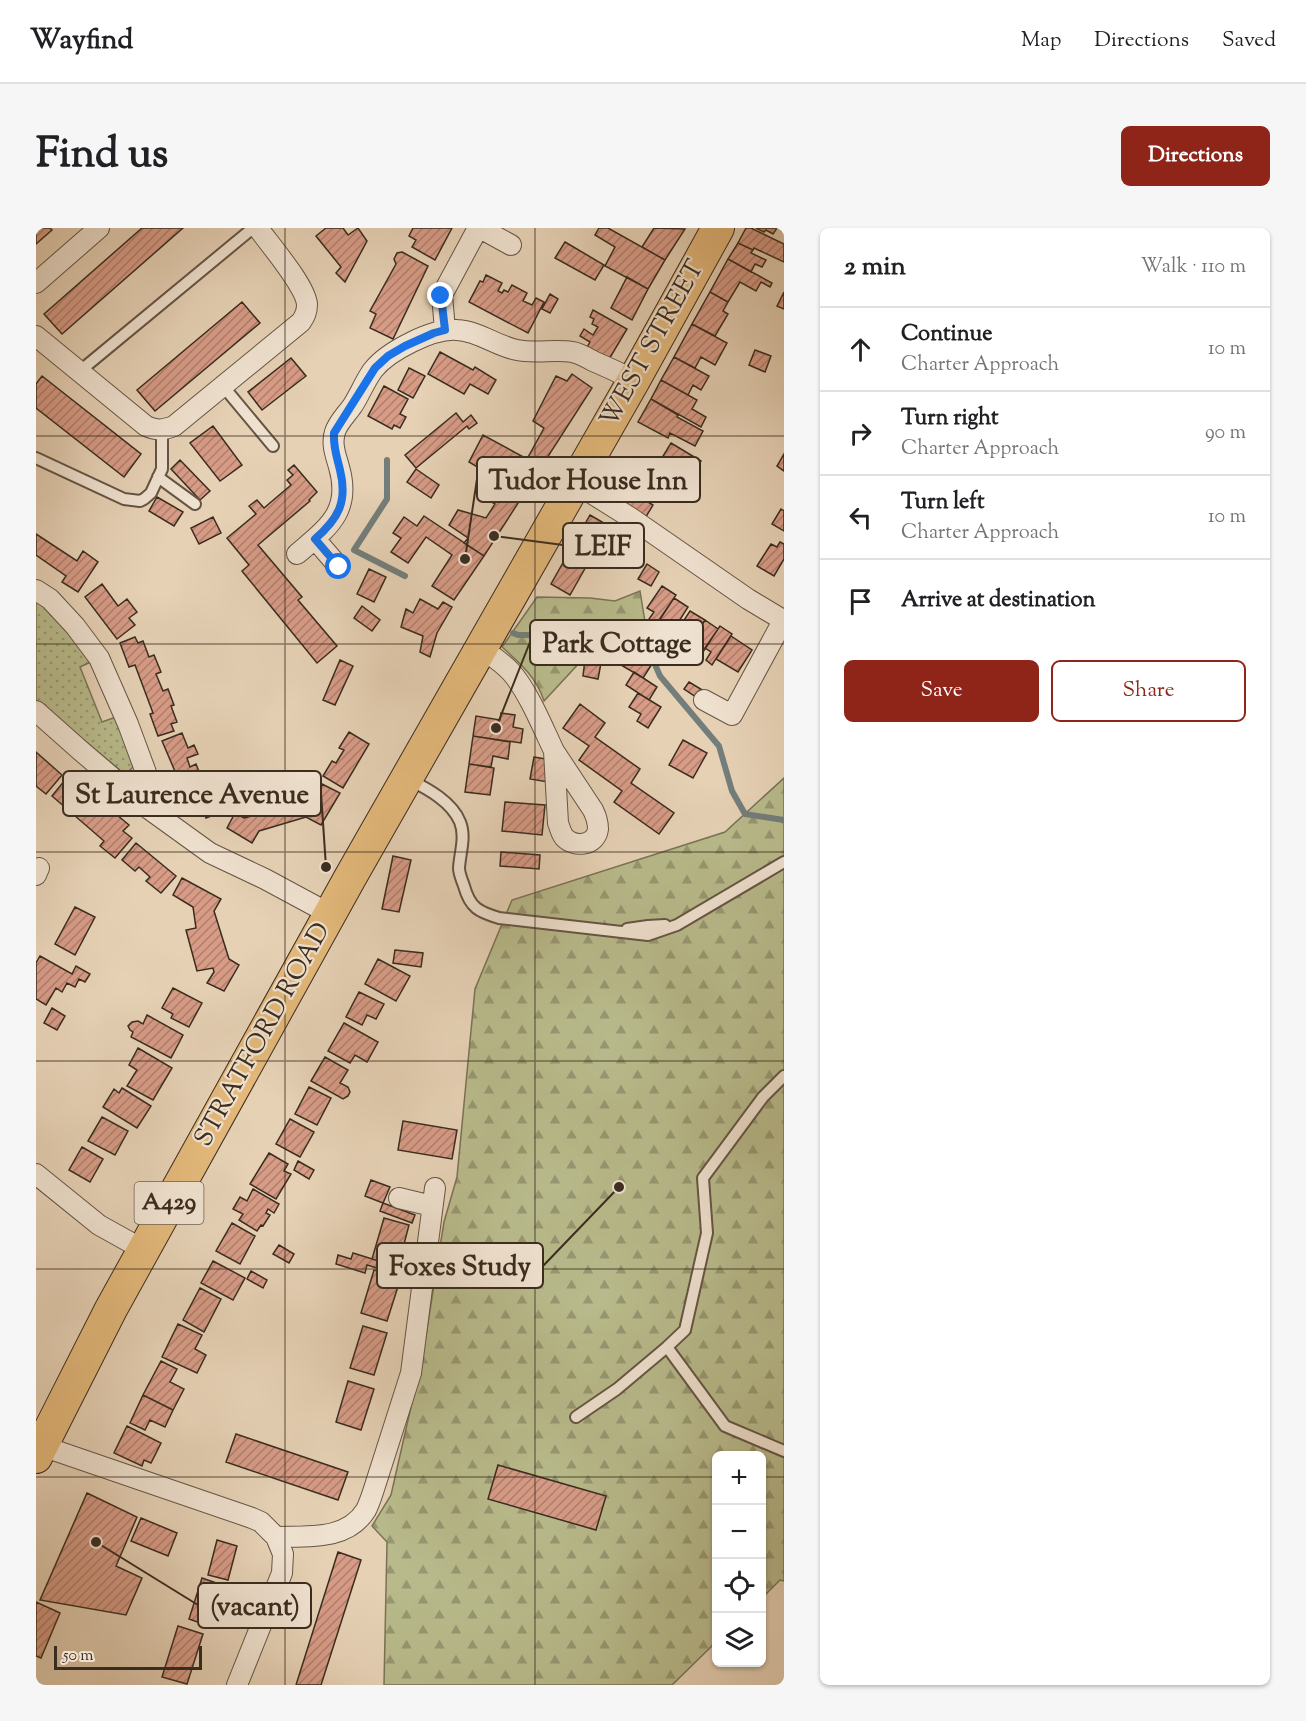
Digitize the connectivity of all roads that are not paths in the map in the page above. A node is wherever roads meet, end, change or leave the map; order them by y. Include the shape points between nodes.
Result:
1 (99, 228) edge
2 (253, 228) edge
3 (258, 228) edge
4 (479, 228) edge
5 (718, 228) edge
6 (511, 245) dead end
7 (36, 283) edge
8 (445, 330) junction
9 (36, 336) edge
10 (80, 371) junction
11 (634, 380) junction
12 (223, 386) junction
13 (154, 428) junction
14 (273, 446) dead end
15 (36, 458) edge
16 (158, 477) junction
17 (575, 483) junction
18 (195, 504) dead end
19 (315, 539) junction
20 (297, 554) dead end
21 (339, 567) dead end
22 (36, 590) edge
23 (784, 620) edge
24 (482, 648) junction
25 (704, 700) dead end
26 (36, 711) edge
27 (554, 751) dead end
28 (407, 779) junction
29 (149, 809) junction
30 (784, 862) edge
31 (330, 914) junction
32 (784, 1076) edge
33 (36, 1174) edge
34 (399, 1198) dead end
35 (144, 1250) junction
36 (668, 1347) junction
37 (576, 1417) dead end
38 (784, 1451) edge
39 (39, 1452) edge
40 (276, 1537) junction
41 (237, 1685) edge

1 - 7 street
2 - 10 lane
3 - 12 street via 297,282 307,303 306,313 301,322
4 - 6 street
4 - 8 street via 441,296
5 - 11 main road, WEST STREET / A429
8 - 11 street via 465,330 515,350 575,352
8 - 19 street via 388,356 375,368 337,427 333,441 343,486 341,502 336,517
9 - 10 street
10 - 13 street
11 - 17 main road, WEST STREET / A429
12 - 13 street via 174,426
12 - 14 lane
13 - 16 lane via 162,469
15 - 16 lane via 134,501 151,493
16 - 18 lane
17 - 23 street
17 - 24 main road, WEST STREET / A429
19 - 20 street
19 - 21 street
22 - 29 street via 50,599 99,658 148,778 152,793
23 - 25 street via 732,715
24 - 27 street via 513,674
24 - 28 main road, STRATFORD ROAD / A429
26 - 29 street
28 - 30 lane via 441,799 458,818 463,835 459,870 466,897 474,908 499,918 648,935 677,925
28 - 31 main road, STRATFORD ROAD / A429
29 - 31 street via 210,853
31 - 35 main road, STRATFORD ROAD / A429
32 - 36 lane via 763,1097 703,1178 707,1233 685,1330
33 - 35 street via 99,1225
34 - 40 street via 433,1197 411,1374 374,1492 366,1511 357,1520 330,1535
35 - 39 main road, STRATFORD ROAD / A429
36 - 37 lane
36 - 38 lane via 725,1426
39 - 40 street via 252,1518
40 - 41 street via 283,1554 282,1573

